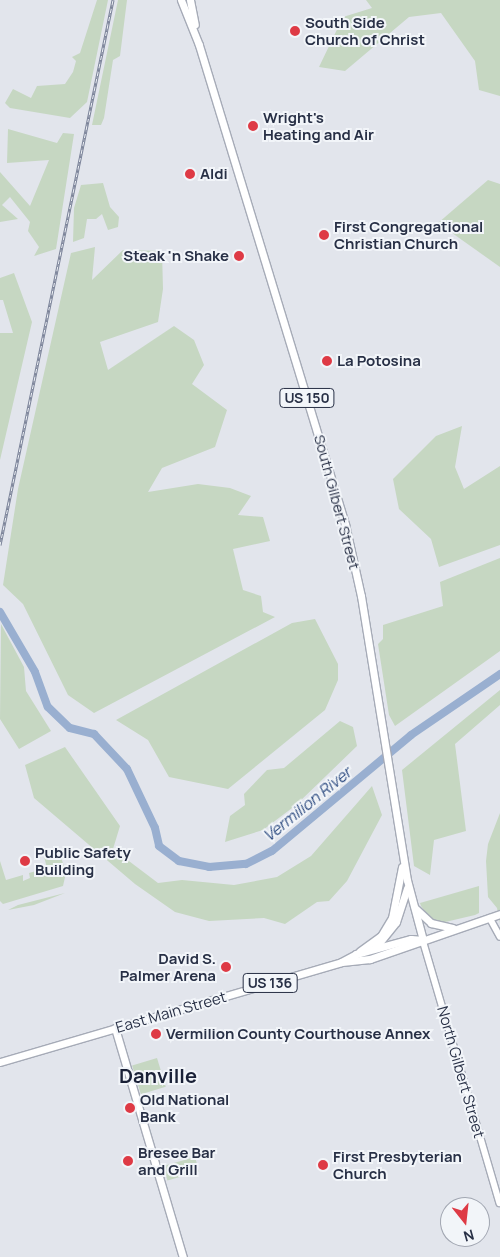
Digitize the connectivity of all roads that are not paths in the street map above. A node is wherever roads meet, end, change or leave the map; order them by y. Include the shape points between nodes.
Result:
1 (181, 0) edge
2 (190, 0) edge
3 (199, 45) junction
4 (404, 881) junction
5 (413, 905) junction
6 (500, 915) edge
7 (490, 918) junction
8 (455, 928) junction
9 (500, 936) edge
10 (423, 940) junction
11 (372, 950) junction
12 (356, 954) junction
13 (341, 962) junction
14 (115, 1028) junction
15 (0, 1062) edge
16 (500, 1204) edge
17 (183, 1257) edge

1 - 3 main road, South Gilbert Street / US 150
2 - 3 main road, South Gilbert Street / US 150
3 - 4 main road, South Gilbert Street / US 150 via 345,524 374,681
4 - 5 main road, South Gilbert Street / US 150
4 - 11 main road via 407,895 396,922
4 - 12 main road via 387,927 372,944
5 - 8 main road via 431,923
5 - 10 main road, South Gilbert Street / US 150
6 - 7 main road
7 - 8 main road
7 - 9 main road
8 - 10 main road
10 - 11 main road, East Main Street / US 136 via 410,939
10 - 13 main road, East Main Street / US 136 via 358,962
10 - 16 main road, North Gilbert Street
11 - 12 main road, East Main Street / US 136
11 - 13 main road
12 - 13 main road, East Main Street / US 136
13 - 14 main road, East Main Street / US 136
14 - 15 main road, East Main Street / US 136
14 - 17 main road

